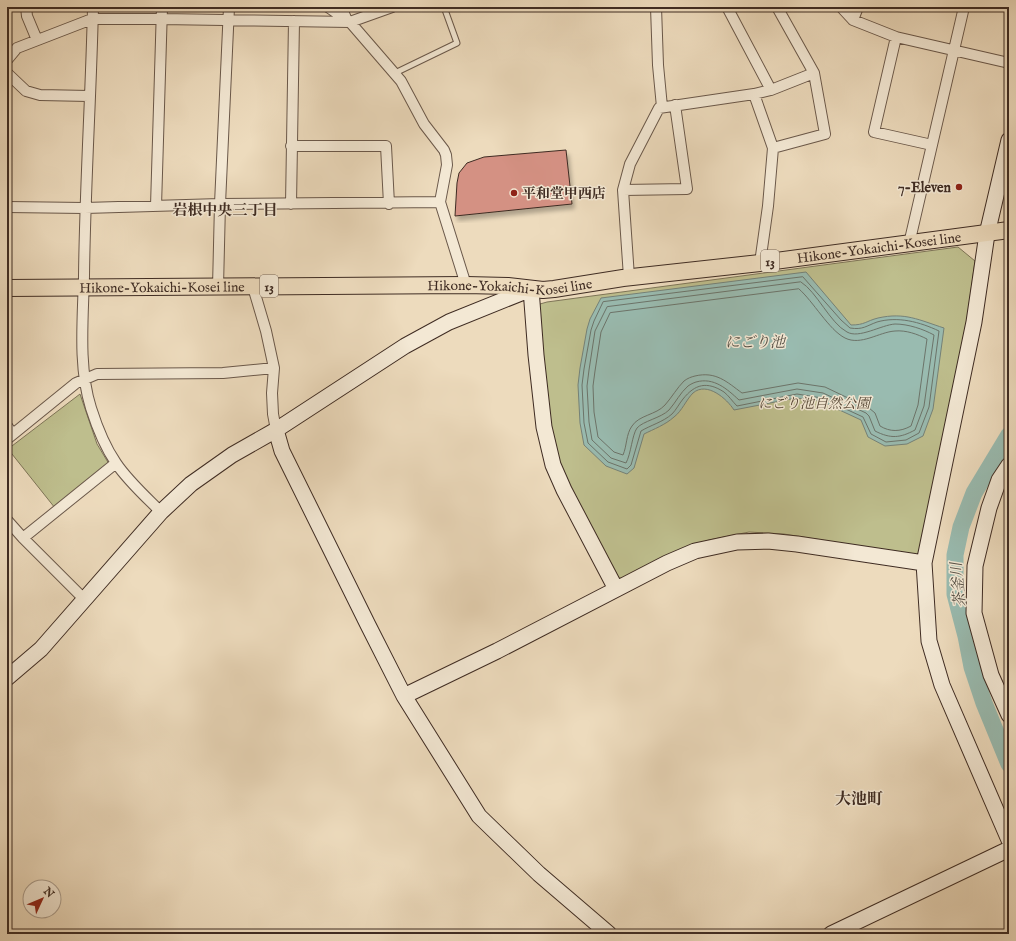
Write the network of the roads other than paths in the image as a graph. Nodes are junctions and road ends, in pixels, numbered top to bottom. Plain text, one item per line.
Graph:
1 (26, 7) edge
2 (93, 7) edge
3 (162, 7) edge
4 (229, 7) edge
5 (328, 7) edge
6 (344, 7) edge
7 (392, 7) edge
8 (444, 7) edge
9 (656, 7) edge
10 (727, 7) edge
11 (777, 7) edge
12 (841, 7) edge
13 (858, 7) edge
14 (964, 7) edge
15 (92, 19) junction
16 (161, 19) junction
17 (228, 20) junction
18 (853, 20) junction
19 (294, 21) junction
20 (350, 22) junction
21 (896, 37) junction
22 (37, 40) junction
23 (955, 50) junction
24 (7, 60) edge
25 (1009, 63) edge
26 (7, 73) edge
27 (395, 73) junction
28 (814, 73) junction
29 (771, 90) junction
30 (754, 94) junction
31 (89, 96) junction
32 (675, 105) junction
33 (662, 107) junction
34 (1009, 140) edge
35 (932, 145) junction
36 (291, 146) junction
37 (773, 148) junction
38 (623, 190) junction
39 (440, 202) junction
40 (220, 204) junction
41 (291, 204) junction
42 (388, 204) junction
43 (156, 206) junction
44 (7, 207) edge
45 (85, 208) junction
46 (1009, 230) edge
47 (986, 234) junction
48 (909, 244) junction
49 (760, 262) junction
50 (629, 277) junction
51 (466, 285) junction
52 (218, 287) junction
53 (253, 287) junction
54 (7, 288) edge
55 (84, 288) junction
56 (530, 289) junction
57 (274, 368) junction
58 (86, 379) junction
59 (276, 430) junction
60 (9, 433) edge
61 (116, 464) junction
62 (1009, 465) edge
63 (161, 512) junction
64 (7, 520) edge
65 (23, 538) junction
66 (924, 563) junction
67 (616, 588) junction
68 (85, 600) junction
69 (7, 678) edge
70 (404, 696) junction
71 (1009, 715) edge
72 (1009, 840) edge
73 (1009, 849) edge
74 (608, 934) edge
75 (831, 934) edge

1 - 22 street
2 - 15 street
3 - 16 street
4 - 17 street
5 - 20 street
6 - 20 lane
7 - 20 street
8 - 27 lane
9 - 33 street
10 - 29 street
11 - 28 street
12 - 18 street
13 - 18 street
14 - 23 street
15 - 16 street
15 - 22 street
15 - 31 street
16 - 17 street
16 - 43 street
17 - 19 street
17 - 40 street
18 - 21 street
19 - 20 street
19 - 36 street
20 - 27 street
21 - 23 street
21 - 35 street
22 - 24 street
23 - 25 street
23 - 35 street
26 - 31 street
27 - 39 street
28 - 29 street
28 - 37 street
29 - 30 street
30 - 32 street
30 - 37 street
31 - 45 street
32 - 33 street
32 - 38 street
33 - 38 street
34 - 47 street
35 - 48 street
36 - 41 street
36 - 42 street
37 - 49 street
38 - 50 street
39 - 42 street
39 - 51 street
40 - 41 street
40 - 43 street
40 - 52 street
41 - 42 street
43 - 45 street
44 - 45 street
45 - 55 street
46 - 47 main road, Hikone-Yokaichi-Kosei line / 13
47 - 48 main road, Hikone-Yokaichi-Kosei line / 13
47 - 66 street
48 - 49 main road, Hikone-Yokaichi-Kosei line / 13
49 - 50 main road, Hikone-Yokaichi-Kosei line / 13
50 - 56 main road, Hikone-Yokaichi-Kosei line / 13
51 - 53 main road, Hikone-Yokaichi-Kosei line / 13
51 - 56 main road, Hikone-Yokaichi-Kosei line / 13
52 - 53 main road, Hikone-Yokaichi-Kosei line / 13
52 - 55 main road, Hikone-Yokaichi-Kosei line / 13
53 - 57 street
54 - 55 main road, Hikone-Yokaichi-Kosei line / 13
55 - 58 street
56 - 59 street
56 - 67 street
57 - 58 street
57 - 59 street
58 - 60 street
58 - 61 street
59 - 63 street
59 - 70 street
61 - 63 street
61 - 65 street
62 - 71 street
63 - 68 street
64 - 65 street
65 - 68 street
66 - 67 street
66 - 72 street
67 - 70 street
68 - 69 street
70 - 74 street
73 - 75 street

